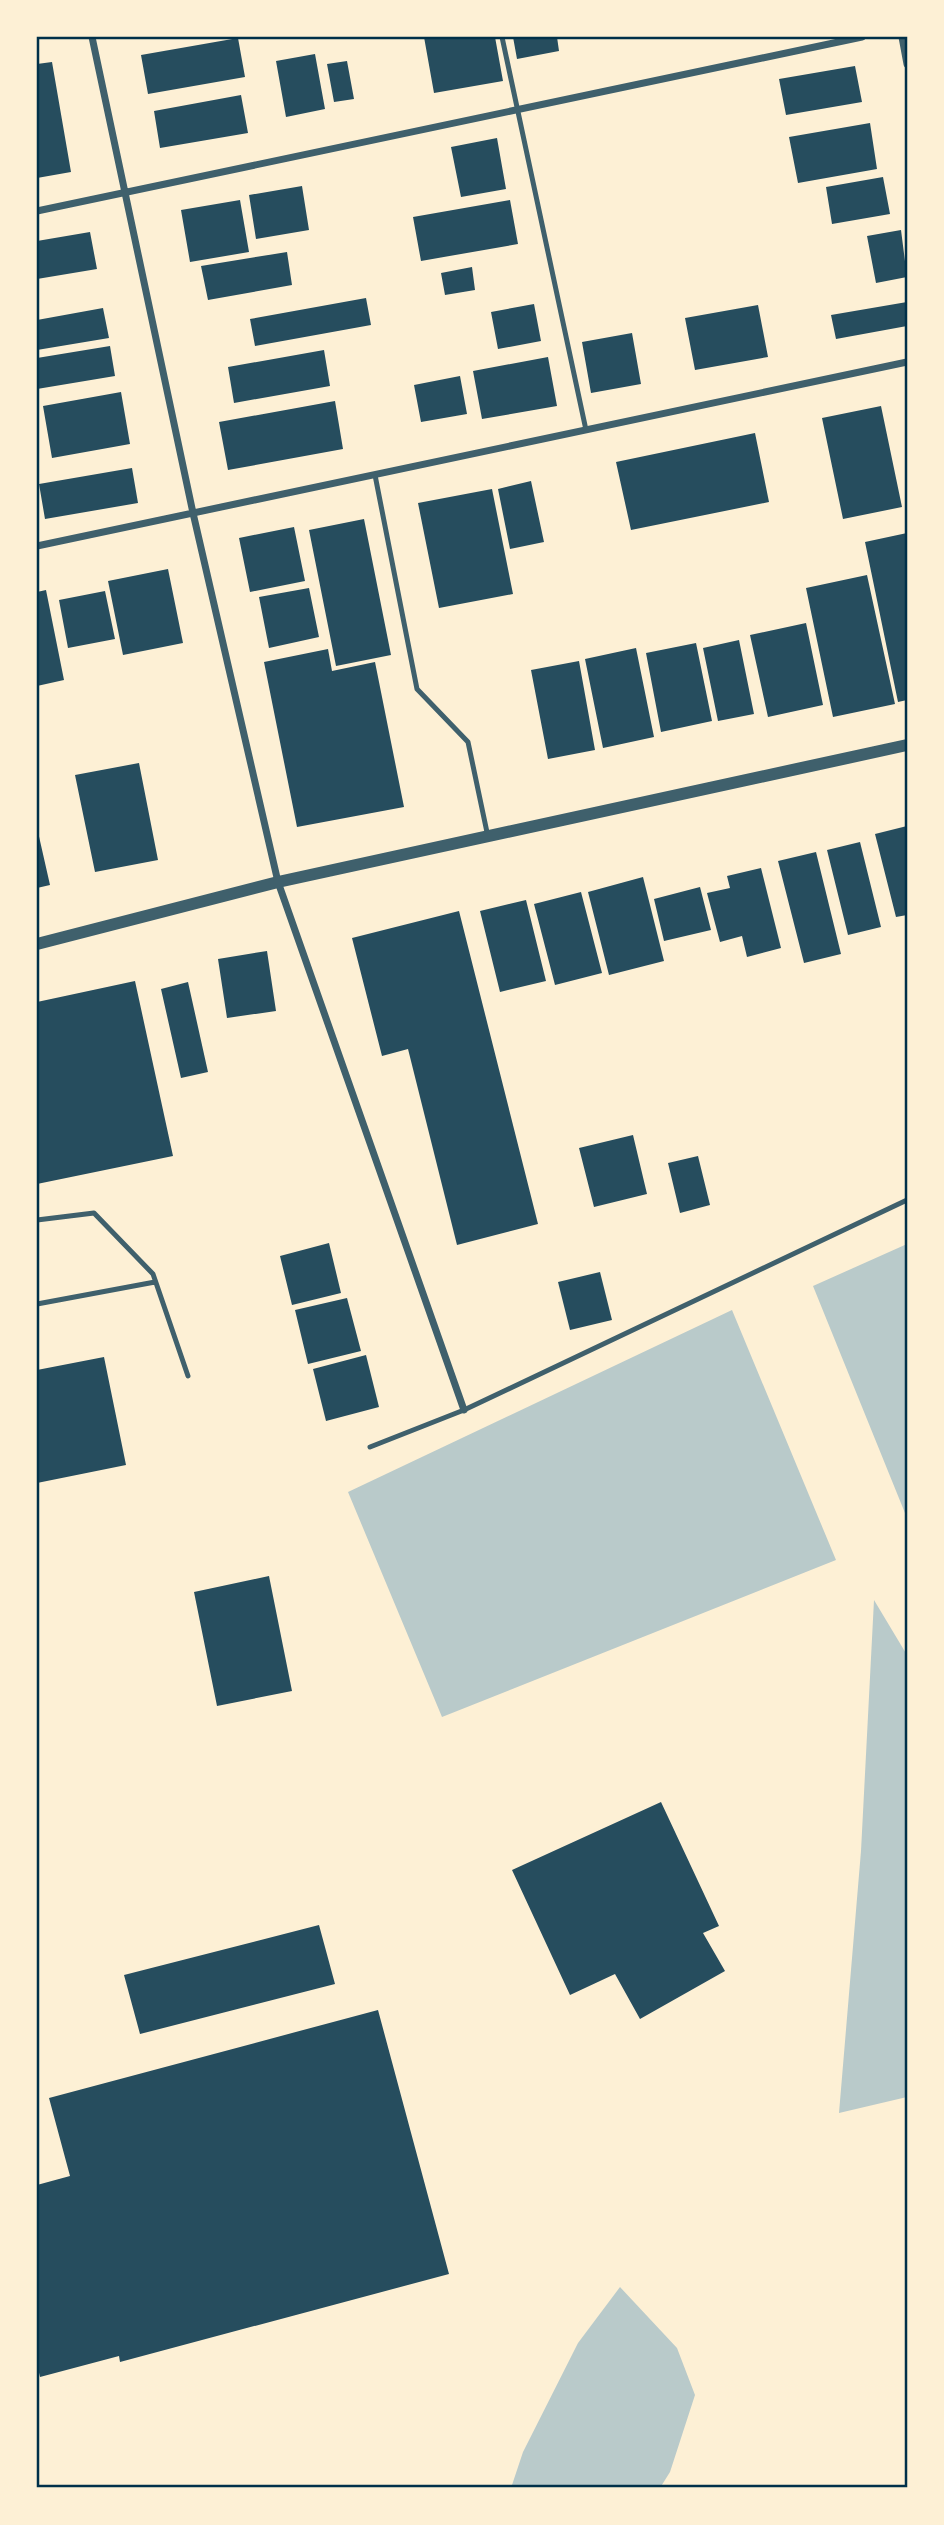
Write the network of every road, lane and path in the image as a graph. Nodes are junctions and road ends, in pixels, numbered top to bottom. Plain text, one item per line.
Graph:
1 (92, 37) edge
2 (502, 37) edge
3 (862, 37) edge
4 (902, 37) edge
5 (907, 64) edge
6 (518, 110) junction
7 (125, 192) junction
8 (37, 211) edge
9 (907, 362) edge
10 (586, 430) junction
11 (375, 475) junction
12 (193, 513) junction
13 (37, 546) edge
14 (907, 745) edge
15 (488, 837) junction
16 (278, 882) junction
17 (37, 944) edge
18 (907, 1200) edge
19 (37, 1220) edge
20 (155, 1282) junction
21 (37, 1304) edge
22 (188, 1376) dead end
23 (464, 1410) junction
24 (370, 1447) dead end

1 - 7 street
2 - 6 lane
3 - 6 street
4 - 5 street
6 - 7 street
6 - 10 lane
7 - 8 street
7 - 12 street
9 - 10 street
10 - 11 street
11 - 12 street
11 - 15 lane
12 - 13 street
12 - 16 street
14 - 15 street
15 - 16 street
16 - 17 street
16 - 23 street
18 - 23 lane
19 - 20 lane
20 - 21 lane
20 - 22 lane
23 - 24 lane

